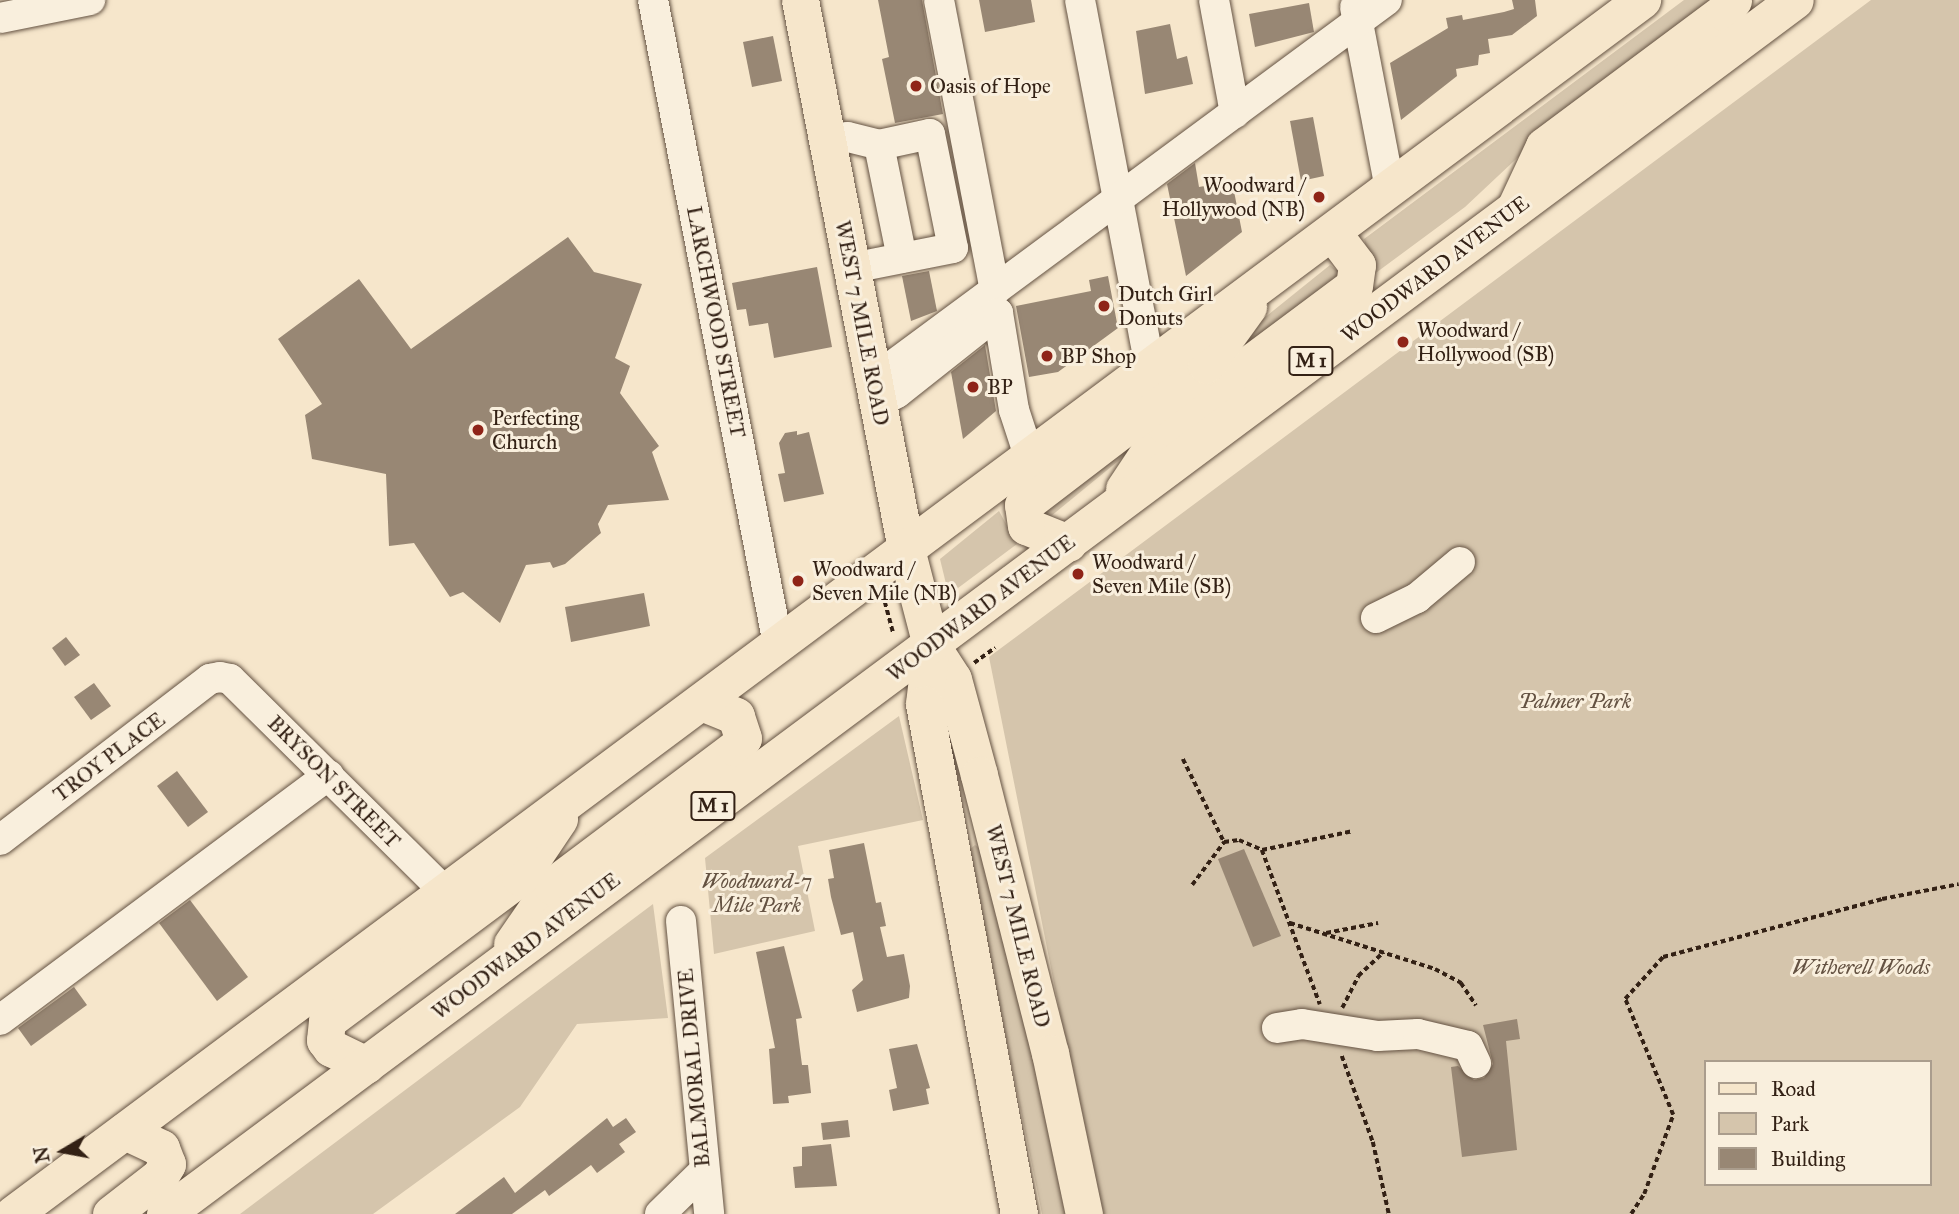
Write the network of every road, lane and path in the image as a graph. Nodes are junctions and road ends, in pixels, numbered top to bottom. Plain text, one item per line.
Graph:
1 (90, 0) edge
2 (653, 0) edge
3 (800, 0) edge
4 (939, 0) edge
5 (1080, 0) edge
6 (1214, 0) edge
7 (1387, 0) edge
8 (1733, 0) edge
9 (1795, 0) edge
10 (1635, 2) edge
11 (1356, 11) edge
12 (0, 18) edge
13 (1235, 113) junction
14 (827, 141) junction
15 (879, 145) junction
16 (1390, 189) junction
17 (1118, 195) junction
18 (1513, 212) junction
19 (1332, 232) junction
20 (902, 258) junction
21 (852, 268) junction
22 (1270, 278) junction
23 (995, 291) junction
24 (1150, 366) junction
25 (876, 392) junction
26 (1038, 470) junction
27 (1109, 511) junction
28 (1068, 543) junction
29 (906, 549) junction
30 (1460, 562) dead end
31 (885, 602) dead end
32 (1376, 618) dead end
33 (893, 632) dead end
34 (778, 644) junction
35 (931, 645) junction
36 (995, 648) dead end
37 (965, 669) dead end
38 (220, 677) joint
39 (702, 702) junction
40 (1183, 759) dead end
41 (329, 775) junction
42 (576, 795) junction
43 (989, 815) junction
44 (1353, 831) dead end
45 (948, 833) junction
46 (0, 840) edge
47 (1224, 842) junction
48 (1262, 850) junction
49 (1959, 884) edge
50 (1192, 885) dead end
51 (445, 892) junction
52 (681, 921) dead end
53 (1290, 923) junction
54 (1378, 923) dead end
55 (1324, 934) junction
56 (1384, 952) junction
57 (496, 968) junction
58 (1476, 1005) dead end
59 (0, 1020) edge
60 (1277, 1028) dead end
61 (1332, 1028) junction
62 (1476, 1063) dead end
63 (366, 1065) junction
64 (125, 1131) junction
65 (704, 1171) junction
66 (670, 1212) edge
67 (13, 1214) edge
68 (111, 1214) edge
69 (165, 1214) edge
70 (709, 1214) edge
71 (1019, 1214) edge
72 (1084, 1214) edge
73 (1389, 1214) edge
74 (1631, 1214) edge

1 - 12 street
2 - 34 street, LARCHWOOD STREET
3 - 14 main road, WEST 7 MILE ROAD
4 - 23 street
5 - 17 street
6 - 13 street
7 - 11 street
8 - 18 main road
9 - 18 main road, WOODWARD AVENUE / M 1
10 - 16 main road
11 - 13 street
11 - 16 street
13 - 17 street
14 - 15 street
14 - 21 main road, WEST 7 MILE ROAD
15 - 20 street
15 - 20 street
16 - 19 main road
17 - 23 street
17 - 24 street
18 - 27 main road, WOODWARD AVENUE / M 1
19 - 22 main road
19 - 27 main road
20 - 21 street
21 - 25 main road, WEST 7 MILE ROAD
22 - 24 main road
22 - 26 main road
23 - 25 street
24 - 26 main road
25 - 26 street
25 - 29 main road, WEST 7 MILE ROAD
26 - 28 main road
26 - 29 main road
27 - 28 main road, WOODWARD AVENUE / M 1
28 - 35 main road, WOODWARD AVENUE / M 1
29 - 34 main road
29 - 35 main road, WEST 7 MILE ROAD
30 - 32 street
31 - 33 path
34 - 39 main road
35 - 43 main road, WEST 7 MILE ROAD
35 - 45 main road, WEST 7 MILE ROAD
35 - 57 main road, WOODWARD AVENUE / M 1
36 - 37 path
38 - 41 street, BRYSON STREET
38 - 46 street, TROY PLACE
39 - 42 main road
39 - 57 main road
40 - 47 path
41 - 51 street, BRYSON STREET
41 - 59 street
42 - 51 main road
42 - 63 main road
43 - 45 main road
43 - 72 main road, WEST 7 MILE ROAD
44 - 48 path
45 - 71 main road, WEST 7 MILE ROAD
47 - 48 path
47 - 50 path
48 - 53 path
49 - 74 path
51 - 64 main road
52 - 65 street, BALMORAL DRIVE
53 - 55 path
53 - 61 path
54 - 55 path
55 - 56 path
56 - 58 path
56 - 61 path
57 - 63 main road, WOODWARD AVENUE / M 1
60 - 61 street
61 - 62 street
61 - 73 path
63 - 69 main road, WOODWARD AVENUE / M 1
64 - 67 main road
64 - 68 main road
65 - 66 street
65 - 70 street, BALMORAL DRIVE

